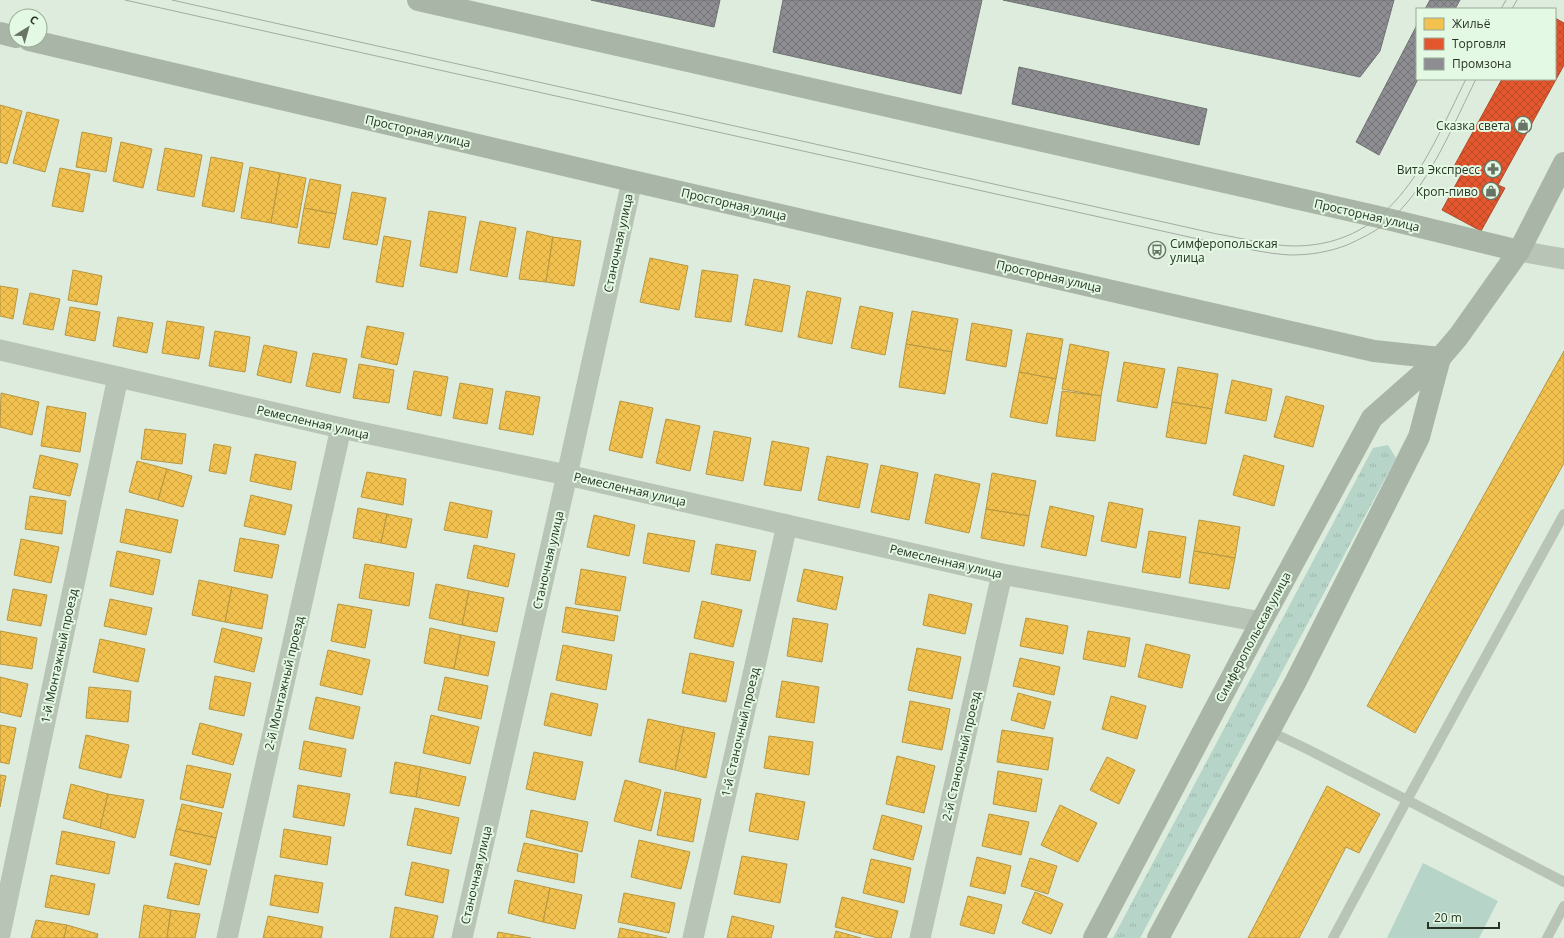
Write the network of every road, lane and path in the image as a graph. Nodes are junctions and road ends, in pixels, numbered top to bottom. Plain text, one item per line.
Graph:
1 (418, 0) edge
2 (48, 45) edge
3 (1564, 163) edge
4 (632, 181) junction
5 (1519, 251) junction
6 (1564, 259) edge
7 (0, 350) edge
8 (1440, 358) junction
9 (118, 377) junction
10 (341, 428) junction
11 (568, 474) junction
12 (1564, 514) edge
13 (787, 525) junction
14 (1002, 574) junction
15 (1261, 622) junction
16 (1269, 731) junction
17 (1407, 800) junction
18 (1564, 882) edge
19 (1564, 906) edge
20 (0, 934) edge
21 (227, 938) edge
22 (462, 938) edge
23 (693, 938) edge
24 (920, 938) edge
25 (1094, 938) edge
26 (1158, 938) edge
27 (1333, 938) edge
28 (1547, 938) edge

1 - 5 street, Просторная улица
2 - 4 street, Просторная улица
3 - 5 street, Симферопольская улица
4 - 8 street, Просторная улица
4 - 11 street, Станочная улица
5 - 6 street
5 - 8 street, Симферопольская улица
7 - 9 street, Ремесленная улица
8 - 15 street, Симферопольская улица
8 - 16 street, Симферопольская улица
9 - 10 street, Ремесленная улица
9 - 20 street, 1-й Монтажный проезд
10 - 11 street, Ремесленная улица
10 - 21 street, 2-й Монтажный проезд
11 - 13 street, Ремесленная улица
11 - 22 street, Станочная улица
12 - 17 lane
13 - 14 street, Ремесленная улица
13 - 23 street, 1-й Станочный проезд
14 - 15 street, Ремесленная улица
14 - 24 street, 2-й Станочный проезд
15 - 25 street, Симферопольская улица
16 - 17 lane
16 - 26 street, Симферопольская улица
17 - 18 lane
17 - 27 lane
19 - 28 lane

